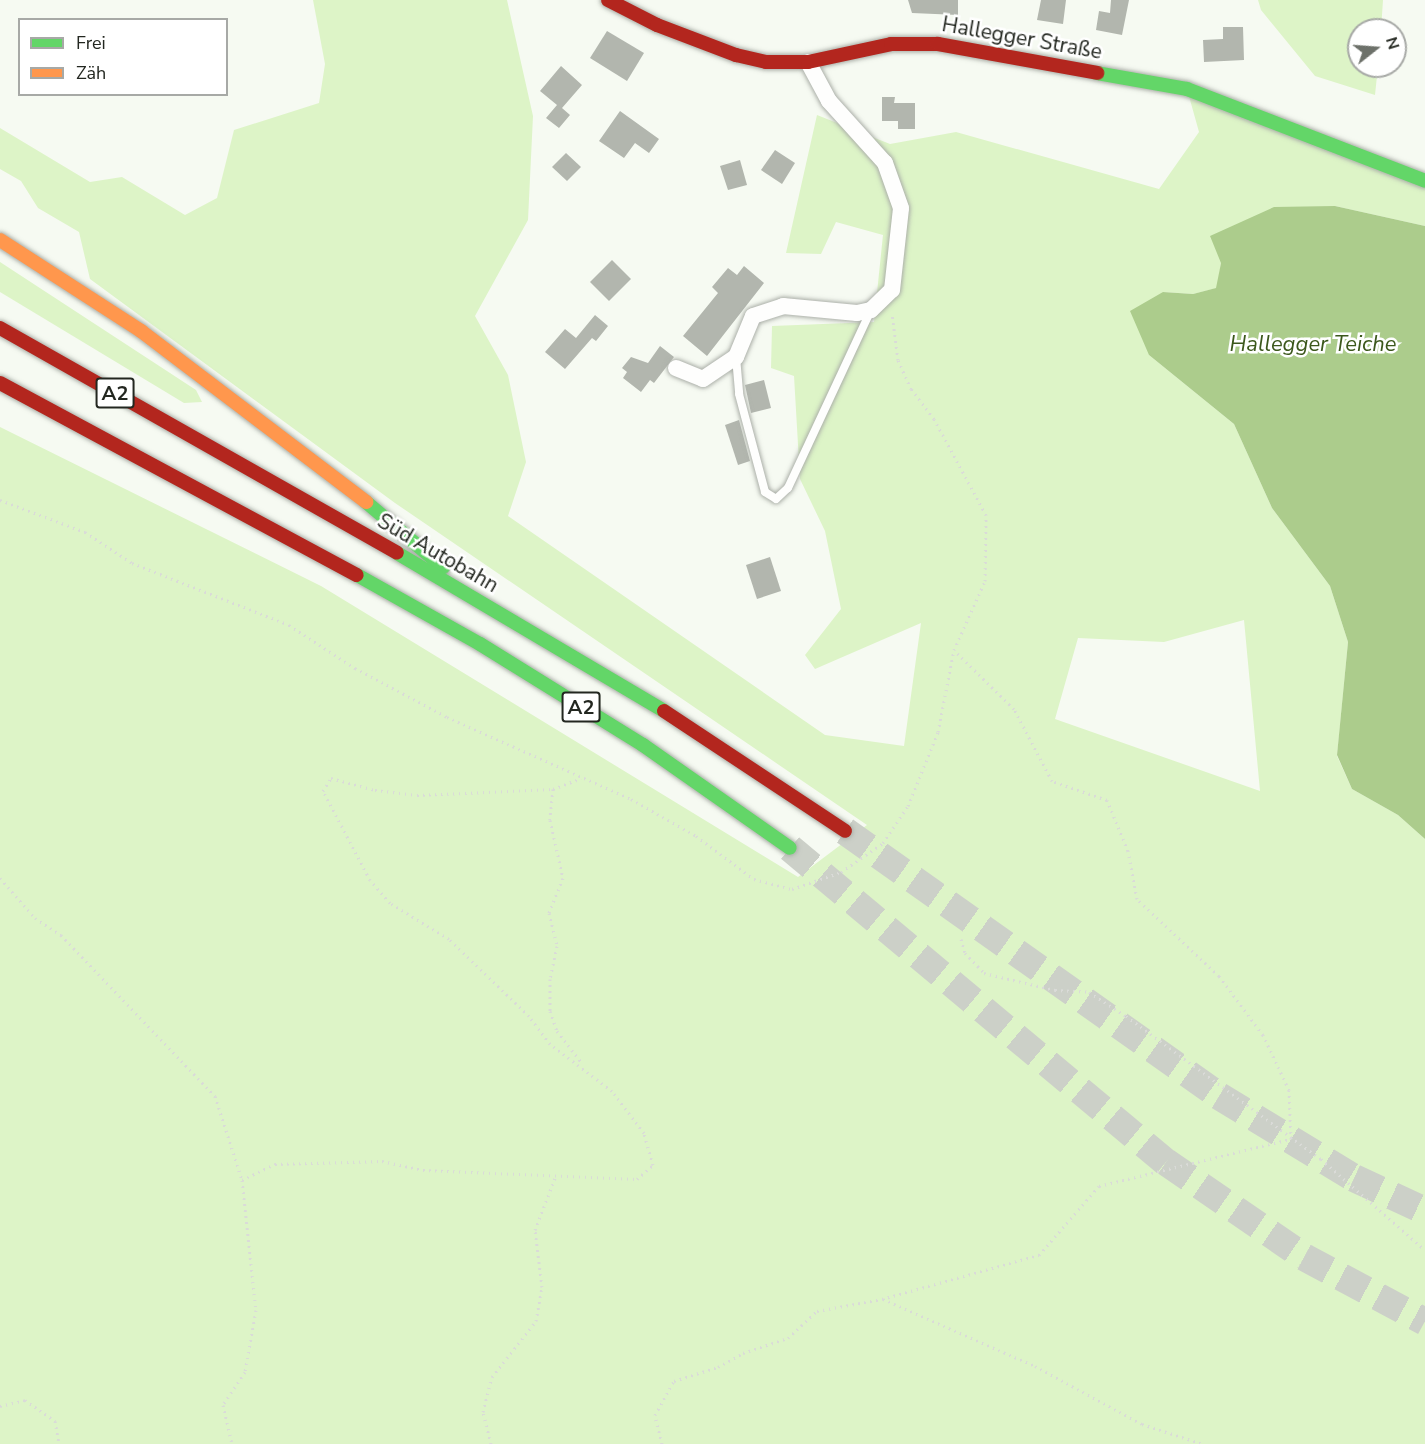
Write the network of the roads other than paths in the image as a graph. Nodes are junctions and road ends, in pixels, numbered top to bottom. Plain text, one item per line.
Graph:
1 (608, 0) edge
2 (808, 62) junction
3 (1425, 181) edge
4 (0, 240) edge
5 (871, 310) junction
6 (0, 328) edge
7 (736, 357) junction
8 (676, 368) dead end
9 (0, 383) edge
10 (475, 597) junction
11 (845, 831) tunnel mouth
12 (790, 848) tunnel mouth

1 - 2 main road, Hallegger Straße
2 - 3 main road, Hallegger Straße
2 - 5 street
4 - 10 main road
5 - 7 street
5 - 7 lane
6 - 10 main road, Süd Autobahn / A2
7 - 8 street
9 - 12 main road, A2
10 - 11 main road, Süd Autobahn / A2

